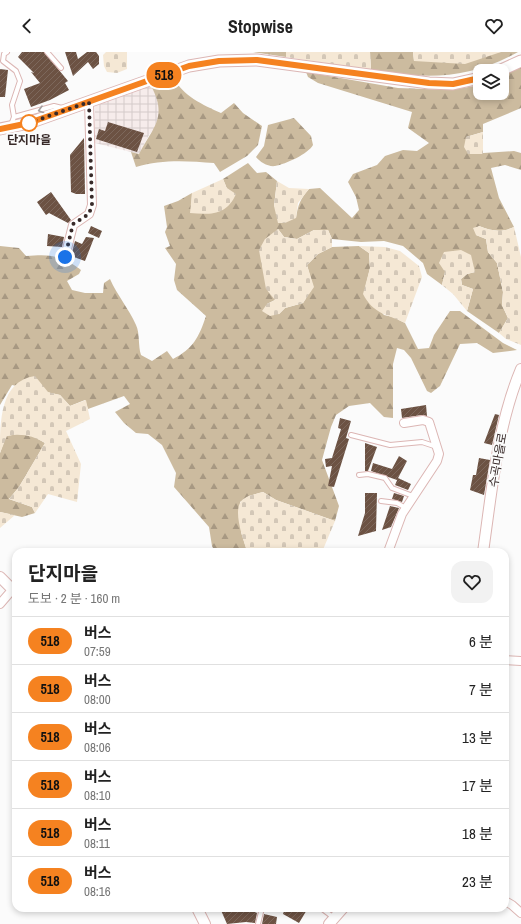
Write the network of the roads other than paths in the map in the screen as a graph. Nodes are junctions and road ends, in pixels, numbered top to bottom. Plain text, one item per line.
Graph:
1 (7, 52) edge
2 (47, 52) edge
3 (2, 60) edge
4 (521, 61) edge
5 (509, 66) edge
6 (61, 68) dead end
7 (473, 80) edge
8 (89, 102) junction
9 (8, 124) edge
10 (65, 257) dead end
11 (521, 369) edge
12 (404, 423) dead end
13 (351, 435) dead end
14 (437, 447) junction
15 (359, 475) dead end
16 (414, 496) junction
17 (381, 501) dead end
18 (406, 508) junction
19 (390, 548) edge
20 (484, 548) edge
21 (0, 577) edge
22 (12, 589) edge
23 (12, 593) edge
24 (0, 604) edge
25 (509, 660) edge
26 (521, 661) edge
27 (509, 904) edge
28 (198, 912) edge
29 (261, 912) edge
30 (324, 912) edge
31 (340, 912) edge
32 (521, 913) edge
33 (332, 921) edge
34 (205, 924) edge
35 (258, 924) edge

1 - 3 lane
2 - 6 lane
3 - 9 lane
4 - 5 main road
7 - 8 main road
8 - 9 main road
8 - 10 street
11 - 20 street, 수곡마을로
12 - 14 street
13 - 14 lane
14 - 16 street
15 - 16 lane
16 - 18 street
17 - 18 lane
18 - 19 street
21 - 22 street
23 - 24 street
25 - 26 street
27 - 32 street
28 - 34 street
29 - 35 lane
30 - 33 lane
31 - 33 street

